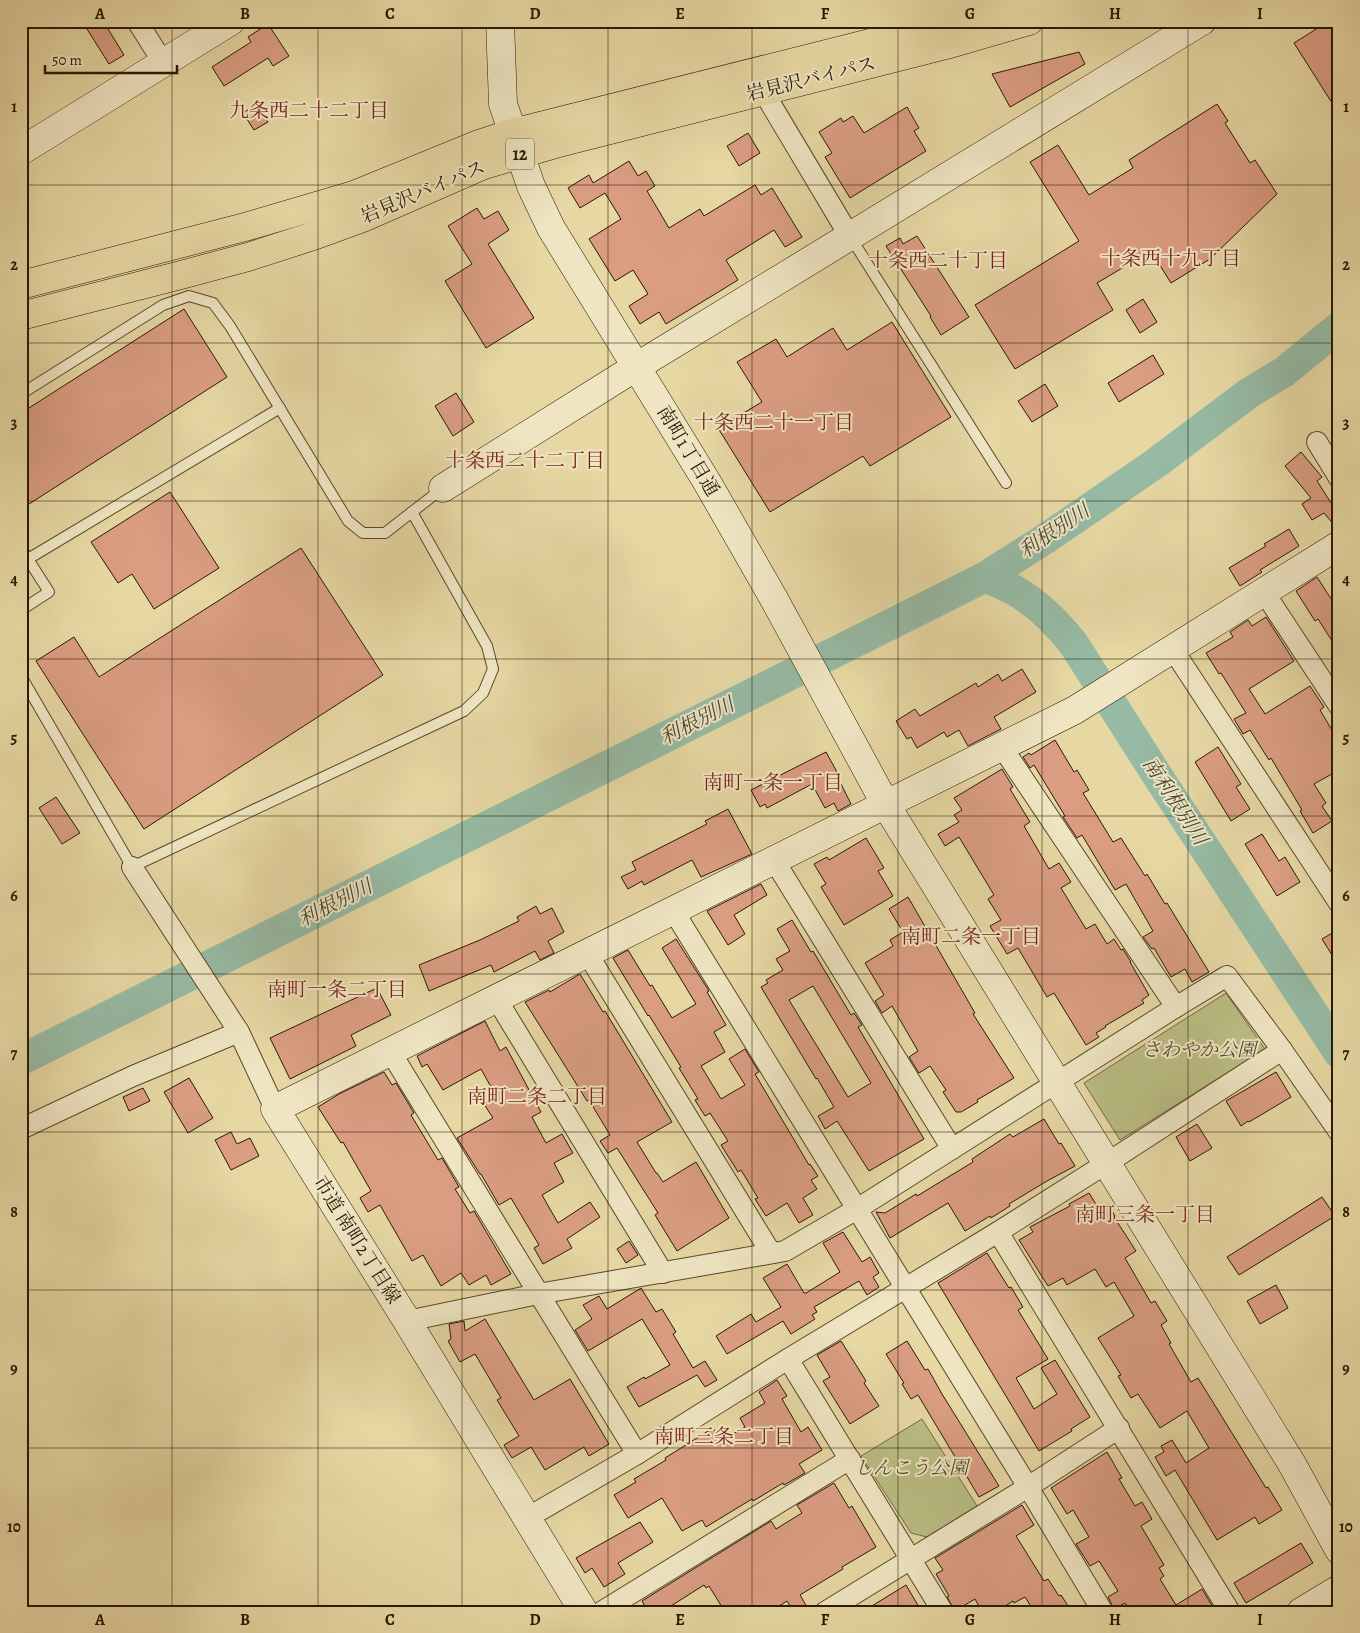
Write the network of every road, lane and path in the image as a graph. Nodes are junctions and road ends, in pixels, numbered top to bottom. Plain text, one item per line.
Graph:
1 (138, 21) edge
2 (231, 21) edge
3 (500, 21) edge
4 (957, 21) edge
5 (1029, 21) edge
6 (1202, 21) edge
7 (164, 64) junction
8 (758, 82) junction
9 (516, 144) junction
10 (21, 152) edge
11 (850, 237) junction
12 (21, 284) edge
13 (21, 316) edge
14 (636, 367) junction
15 (21, 394) edge
16 (280, 408) junction
17 (1317, 442) dead end
18 (1339, 478) edge
19 (1006, 483) dead end
20 (443, 488) joint
21 (412, 512) junction
22 (1339, 545) edge
23 (21, 548) edge
24 (28, 560) junction
25 (1264, 592) junction
26 (21, 610) edge
27 (1172, 648) junction
28 (21, 676) edge
29 (1339, 706) edge
30 (1002, 747) junction
31 (886, 804) junction
32 (774, 860) junction
33 (132, 867) junction
34 (1339, 903) edge
35 (673, 910) junction
36 (587, 953) junction
37 (496, 998) junction
38 (1176, 1007) junction
39 (236, 1027) junction
40 (1282, 1050) junction
41 (390, 1051) junction
42 (1057, 1083) junction
43 (275, 1109) junction
44 (21, 1129) edge
45 (1339, 1132) edge
46 (952, 1149) junction
47 (1107, 1163) junction
48 (857, 1209) junction
49 (998, 1232) junction
50 (771, 1253) junction
51 (663, 1273) junction
52 (906, 1288) junction
53 (538, 1294) junction
54 (407, 1321) junction
55 (788, 1359) junction
56 (1119, 1428) junction
57 (637, 1454) junction
58 (850, 1460) junction
59 (1028, 1487) junction
60 (527, 1518) junction
61 (1339, 1550) edge
62 (911, 1559) junction
63 (1339, 1589) edge
64 (584, 1612) edge
65 (601, 1612) edge
66 (825, 1612) edge
67 (943, 1612) edge
68 (1103, 1612) edge
69 (1230, 1612) edge
70 (1301, 1612) edge

1 - 7 street
2 - 7 street
3 - 9 street, 南町1丁目通
4 - 8 highway, 岩見沢バイパス / 12
5 - 8 highway, 岩見沢バイパス / 12
6 - 11 street
7 - 10 street
8 - 9 highway, 岩見沢バイパス / 12
8 - 11 street
9 - 12 highway, 岩見沢バイパス / 12
9 - 13 highway, 岩見沢バイパス / 12
9 - 14 street, 南町1丁目通
11 - 14 street
11 - 19 lane
14 - 20 street
14 - 31 street, 南町1丁目通
15 - 16 lane
16 - 21 lane
16 - 24 lane
17 - 18 street
20 - 21 lane
21 - 33 lane
22 - 25 street
23 - 24 lane
24 - 26 lane
25 - 27 street
25 - 29 street
27 - 30 street
27 - 34 street
28 - 33 lane
30 - 31 street
30 - 38 street
31 - 32 street
31 - 42 street, 南町1丁目通
32 - 35 street
32 - 46 street
33 - 39 street, 市道 南町2丁目線
35 - 36 street
35 - 48 street
36 - 37 street
36 - 50 street
37 - 41 street
37 - 51 street
38 - 40 street
38 - 42 street
39 - 43 street, 市道 南町2丁目線
39 - 44 street
40 - 45 street
40 - 47 street
41 - 43 street
41 - 53 street
42 - 46 street
42 - 47 street, 南町1丁目通
43 - 54 street, 市道 南町2丁目線
46 - 48 street
47 - 49 street
47 - 61 street, 南町1丁目通
48 - 50 street
48 - 52 street
49 - 52 street
49 - 56 street
50 - 51 street
51 - 53 street
52 - 55 street
52 - 59 street
53 - 54 street
53 - 57 street
54 - 60 street, 市道 南町2丁目線
55 - 57 street
55 - 58 street
56 - 59 street
56 - 69 street
57 - 60 street
58 - 62 street
58 - 65 street
59 - 62 street
59 - 68 street
60 - 64 street, 市道 南町2丁目線
62 - 66 street
62 - 67 street
63 - 70 street

